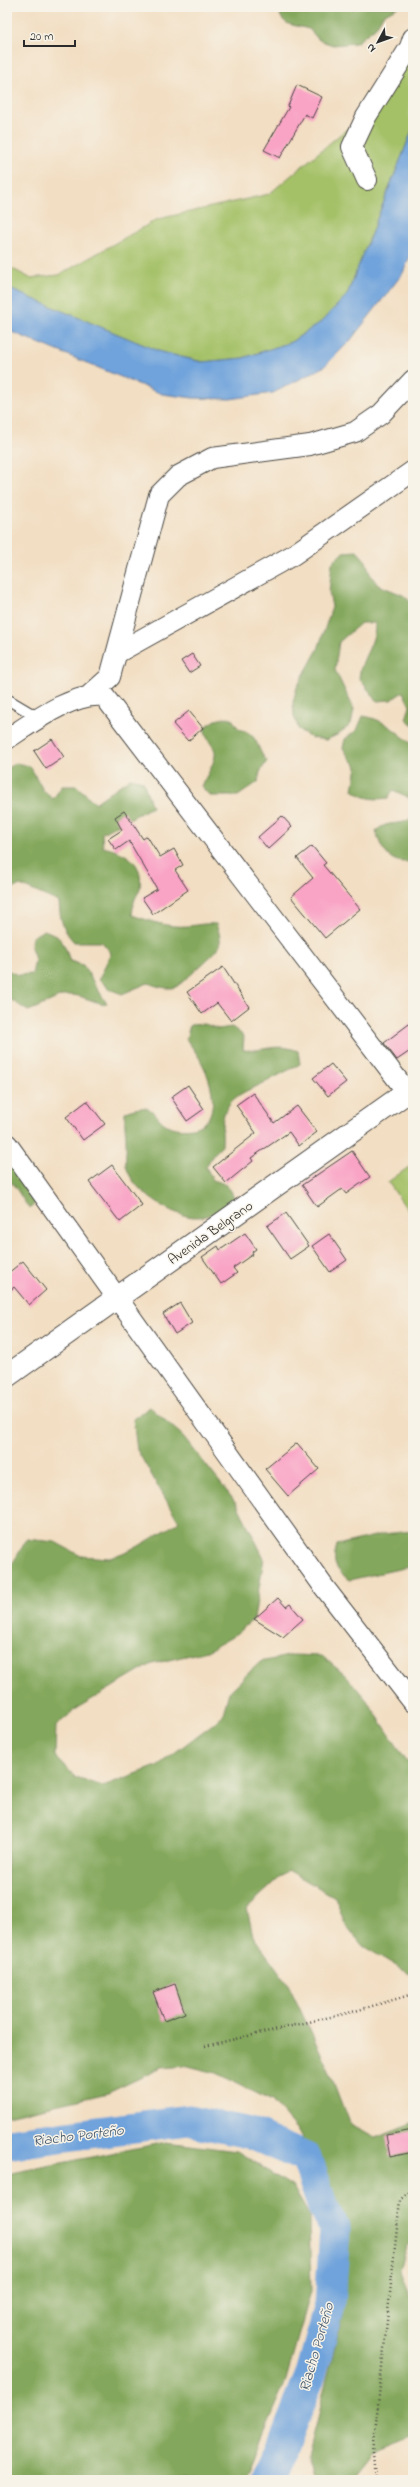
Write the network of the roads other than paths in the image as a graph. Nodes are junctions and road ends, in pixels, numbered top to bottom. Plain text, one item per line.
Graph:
1 (413, 38) edge
2 (367, 180) dead end
3 (413, 380) edge
4 (413, 471) edge
5 (117, 653) junction
6 (91, 694) junction
7 (7, 698) edge
8 (39, 718) junction
9 (7, 739) edge
10 (410, 1090) edge
11 (7, 1144) edge
12 (118, 1297) junction
13 (7, 1376) edge
14 (413, 1702) edge

1 - 2 street
3 - 5 street
4 - 5 street
5 - 6 street
6 - 8 street
6 - 10 street
7 - 8 lane
8 - 9 street
10 - 12 street, Avenida Belgrano
11 - 12 street
12 - 13 street, Avenida Belgrano
12 - 14 street

